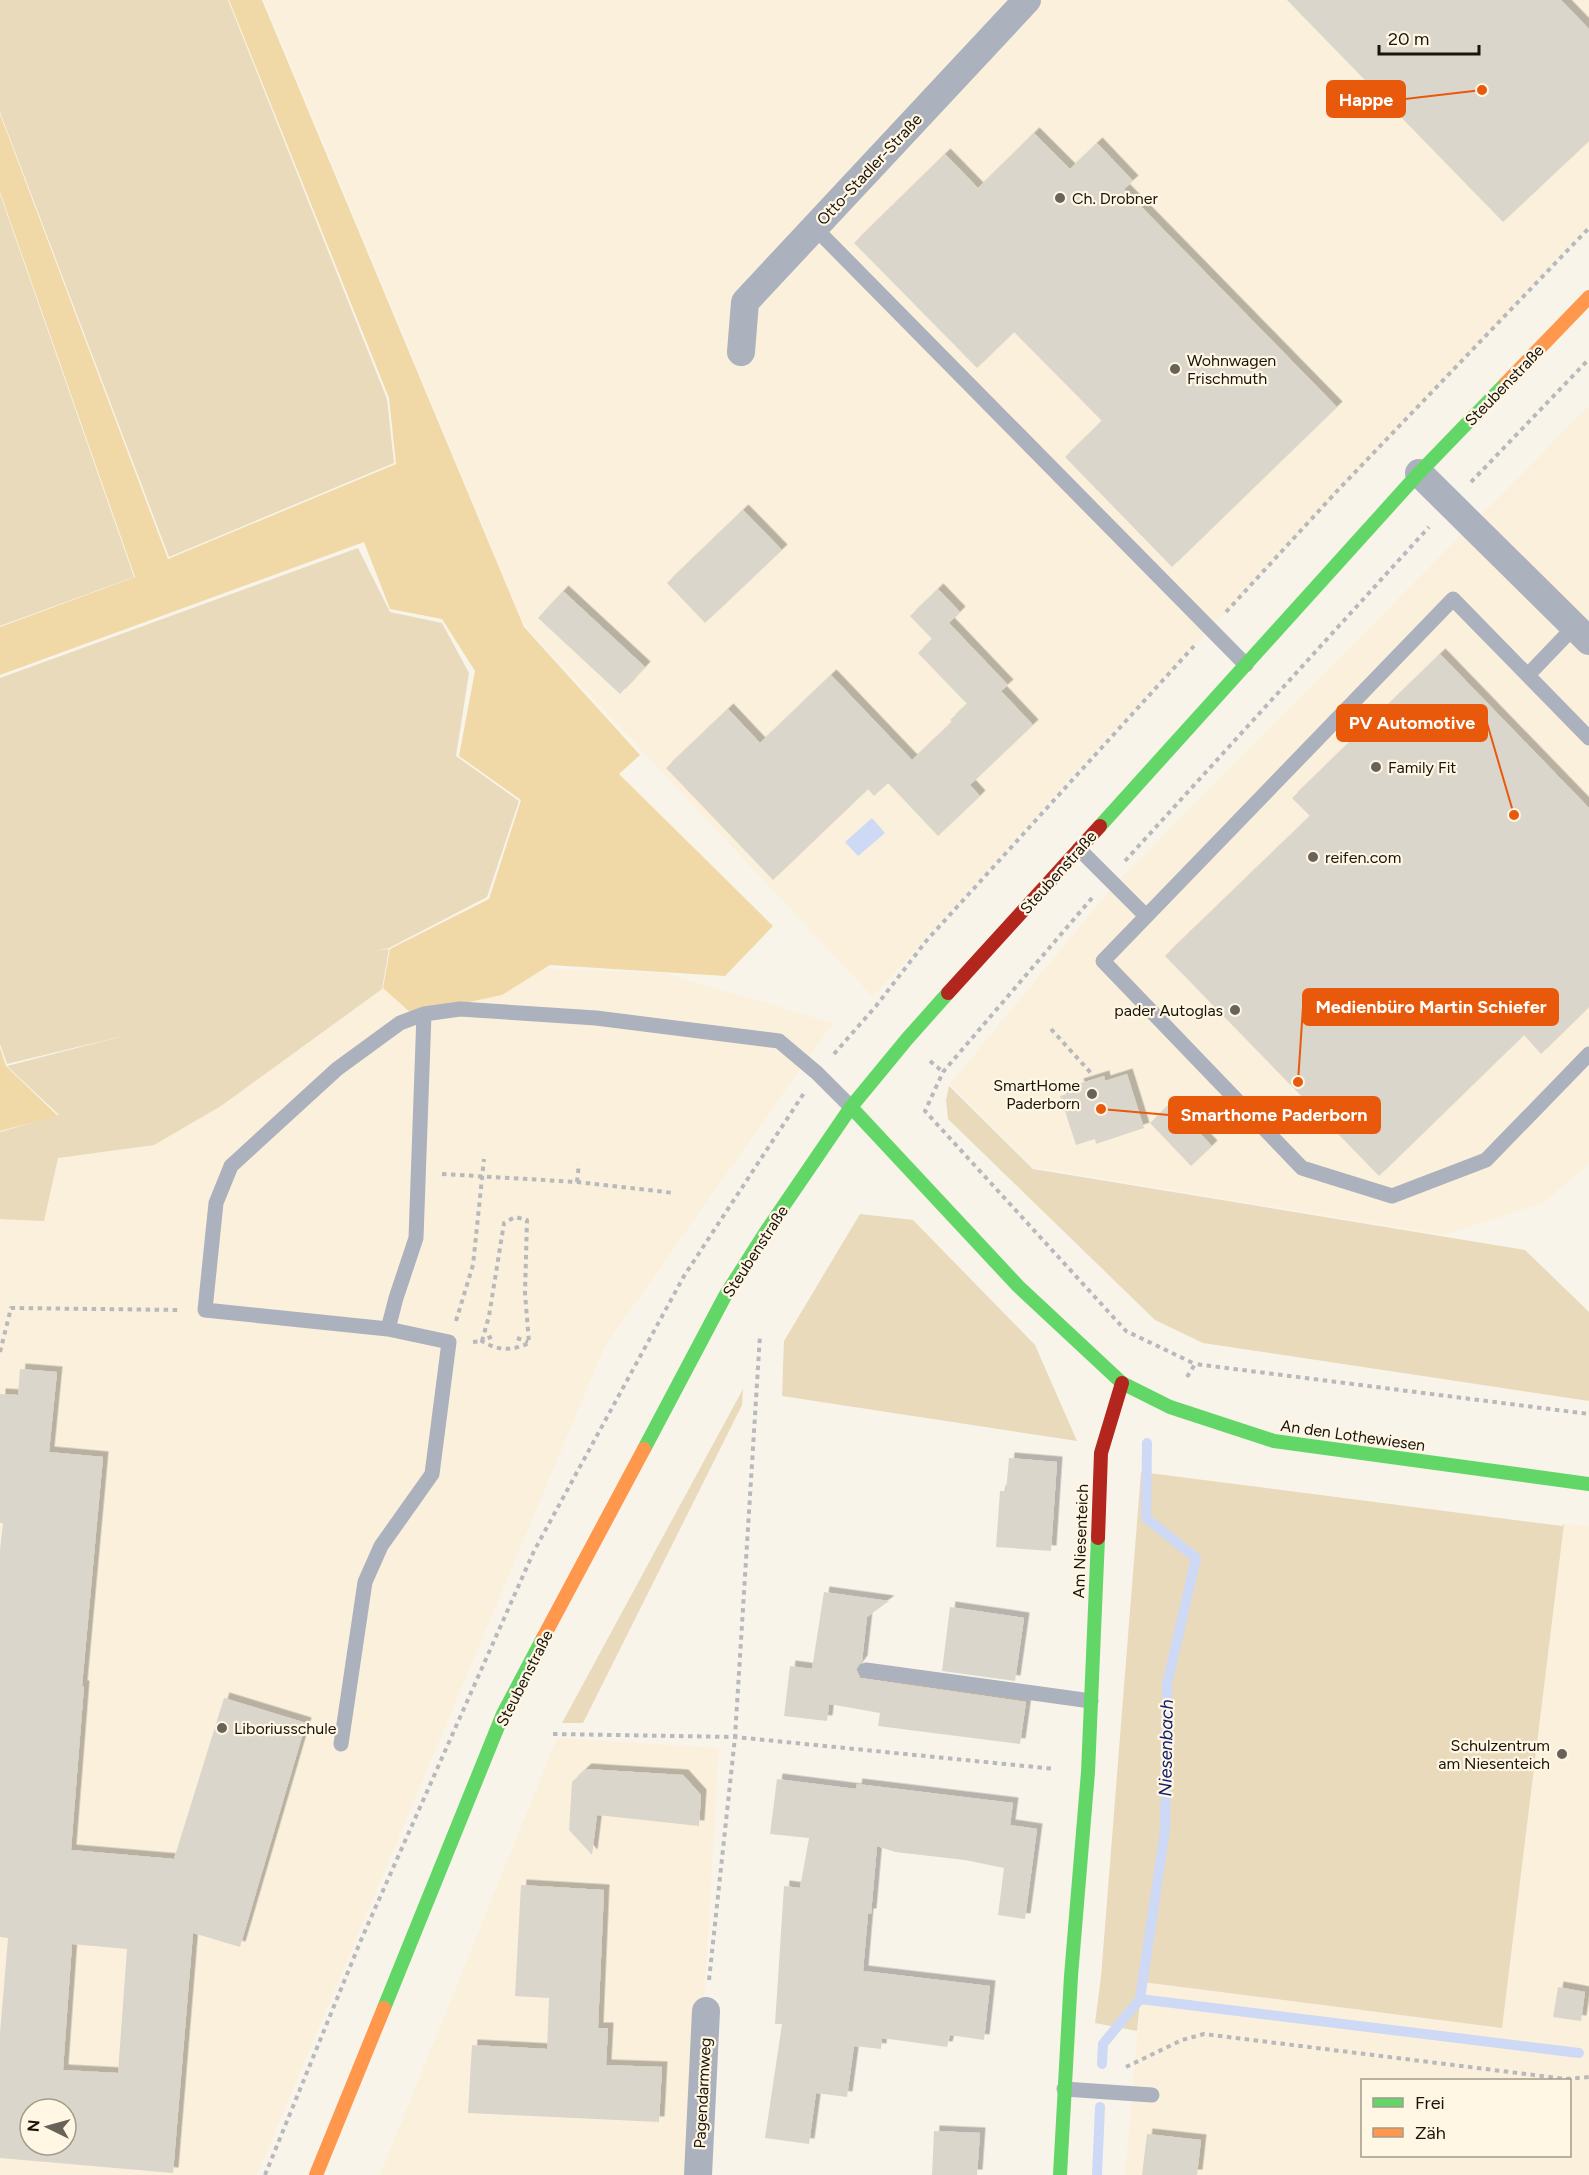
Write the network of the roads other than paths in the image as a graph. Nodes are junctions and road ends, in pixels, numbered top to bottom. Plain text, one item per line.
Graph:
1 (1027, 0) edge
2 (815, 228) junction
3 (1589, 297) edge
4 (741, 352) dead end
5 (1419, 473) junction
6 (1582, 634) edge
7 (1246, 665) junction
8 (1528, 675) junction
9 (1589, 738) edge
10 (1079, 849) junction
11 (1146, 916) junction
12 (424, 1014) junction
13 (1589, 1053) edge
14 (851, 1107) junction
15 (388, 1329) junction
16 (1122, 1383) junction
17 (1589, 1484) edge
18 (866, 1670) dead end
19 (1091, 1701) junction
20 (341, 1744) dead end
21 (706, 2011) road end
22 (1064, 2089) junction
23 (1152, 2095) dead end
24 (316, 2175) edge
25 (698, 2175) edge
26 (1060, 2175) edge

1 - 2 street, Otto-Stadler-Straße
2 - 4 street, Otto-Stadler-Straße
2 - 7 lane
3 - 5 street, Steubenstraße
5 - 6 street
5 - 7 street, Steubenstraße
6 - 8 lane
7 - 10 street, Steubenstraße
8 - 9 lane
8 - 11 lane
10 - 11 lane
10 - 14 street, Steubenstraße
11 - 13 lane
12 - 14 lane
12 - 15 lane
12 - 15 lane
14 - 16 street
14 - 24 street, Steubenstraße
15 - 20 lane
16 - 17 street, An den Lothewiesen
16 - 19 street, Am Niesenteich
18 - 19 lane
19 - 22 street, Am Niesenteich
21 - 25 street, Pagendarmweg
22 - 23 lane
22 - 26 street, Am Niesenteich

